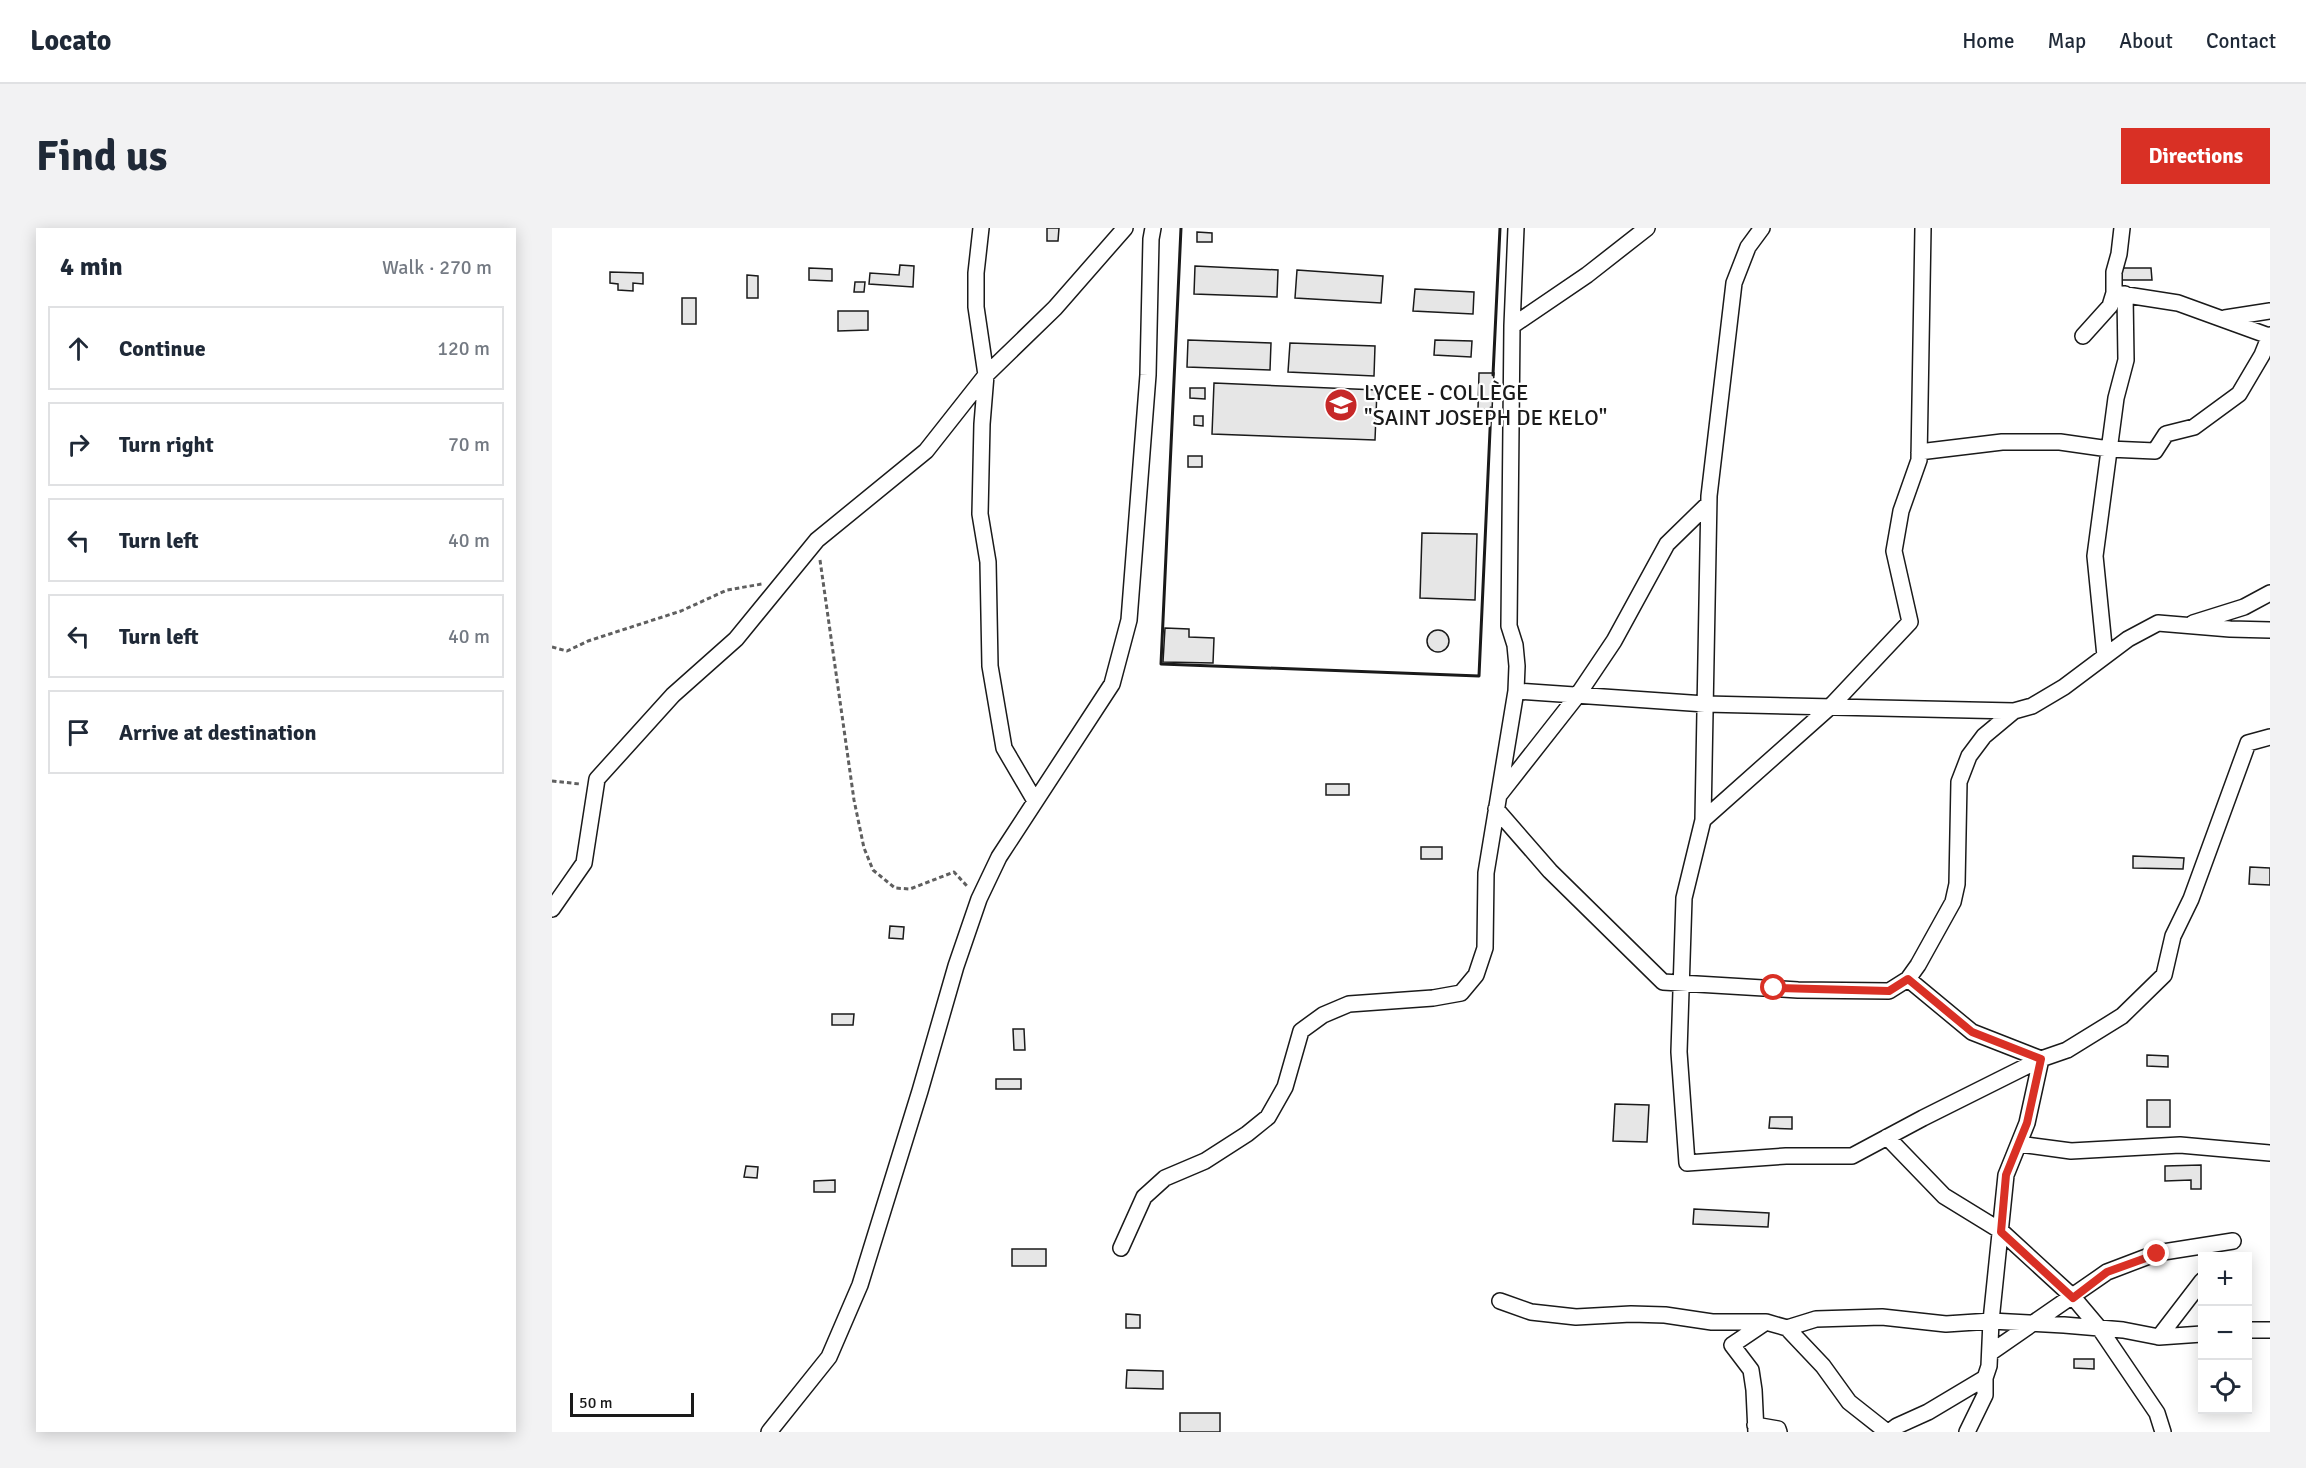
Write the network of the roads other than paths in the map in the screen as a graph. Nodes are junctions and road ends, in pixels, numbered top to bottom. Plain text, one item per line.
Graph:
1 (981, 228) edge
2 (1125, 228) edge
3 (1153, 228) edge
4 (1516, 228) edge
5 (1647, 228) edge
6 (1762, 228) edge
7 (1923, 228) edge
8 (2121, 228) edge
9 (2119, 293) junction
10 (2270, 311) edge
11 (2222, 319) junction
12 (1512, 326) junction
13 (2083, 336) dead end
14 (2270, 336) edge
15 (986, 375) junction
16 (2109, 449) junction
17 (1919, 452) junction
18 (1708, 504) junction
19 (2270, 593) edge
20 (2187, 625) junction
21 (2270, 630) edge
22 (2105, 656) junction
23 (1516, 691) junction
24 (1577, 696) junction
25 (1705, 704) junction
26 (1830, 707) junction
27 (2014, 711) junction
28 (2270, 737) edge
29 (1035, 801) junction
30 (1497, 803) junction
31 (1703, 820) junction
32 (552, 909) edge
33 (1908, 979) junction
34 (1681, 983) junction
35 (2041, 1059) junction
36 (1887, 1137) junction
37 (2019, 1144) junction
38 (2270, 1153) edge
39 (2001, 1232) junction
40 (1121, 1248) dead end
41 (2225, 1252) edge
42 (2198, 1286) edge
43 (2073, 1298) junction
44 (1500, 1301) dead end
45 (1990, 1321) junction
46 (1766, 1322) junction
47 (2032, 1323) junction
48 (1787, 1328) junction
49 (2100, 1329) junction
50 (2252, 1330) edge
51 (2270, 1330) edge
52 (2198, 1334) edge
53 (2159, 1336) junction
54 (1990, 1353) junction
55 (1985, 1378) junction
56 (1756, 1428) edge
57 (770, 1432) edge
58 (1779, 1432) edge
59 (1888, 1432) edge
60 (1967, 1432) edge
61 (2163, 1432) edge

1 - 15 street
2 - 15 street
3 - 29 street
4 - 12 street
5 - 12 street
6 - 18 street
7 - 17 street
8 - 9 street
9 - 11 street
9 - 13 street
9 - 16 street
10 - 11 street
11 - 14 street
12 - 23 street
14 - 16 street
15 - 29 street
15 - 32 street
16 - 17 street
16 - 22 street
17 - 26 street
18 - 24 street
18 - 25 street
19 - 20 street
20 - 21 street
20 - 22 street
22 - 27 street
23 - 24 street
23 - 30 street
24 - 25 street
24 - 30 street
25 - 26 street
25 - 31 street
26 - 27 street
26 - 31 street
27 - 33 street
28 - 35 street
29 - 57 street
30 - 34 street
30 - 40 street
31 - 34 street
33 - 34 street
33 - 35 street
34 - 36 street
35 - 36 street
35 - 37 street
36 - 39 street
37 - 38 street
37 - 39 street
39 - 43 street
39 - 45 street
41 - 43 street
42 - 53 street
43 - 47 street
43 - 49 street
44 - 46 street
45 - 47 street
45 - 48 street
45 - 54 street
46 - 48 street
46 - 56 street
47 - 49 street
47 - 54 street
48 - 59 street
49 - 53 street
49 - 61 street
50 - 51 street
52 - 53 street
54 - 55 street
55 - 59 street
55 - 60 street
56 - 58 street

